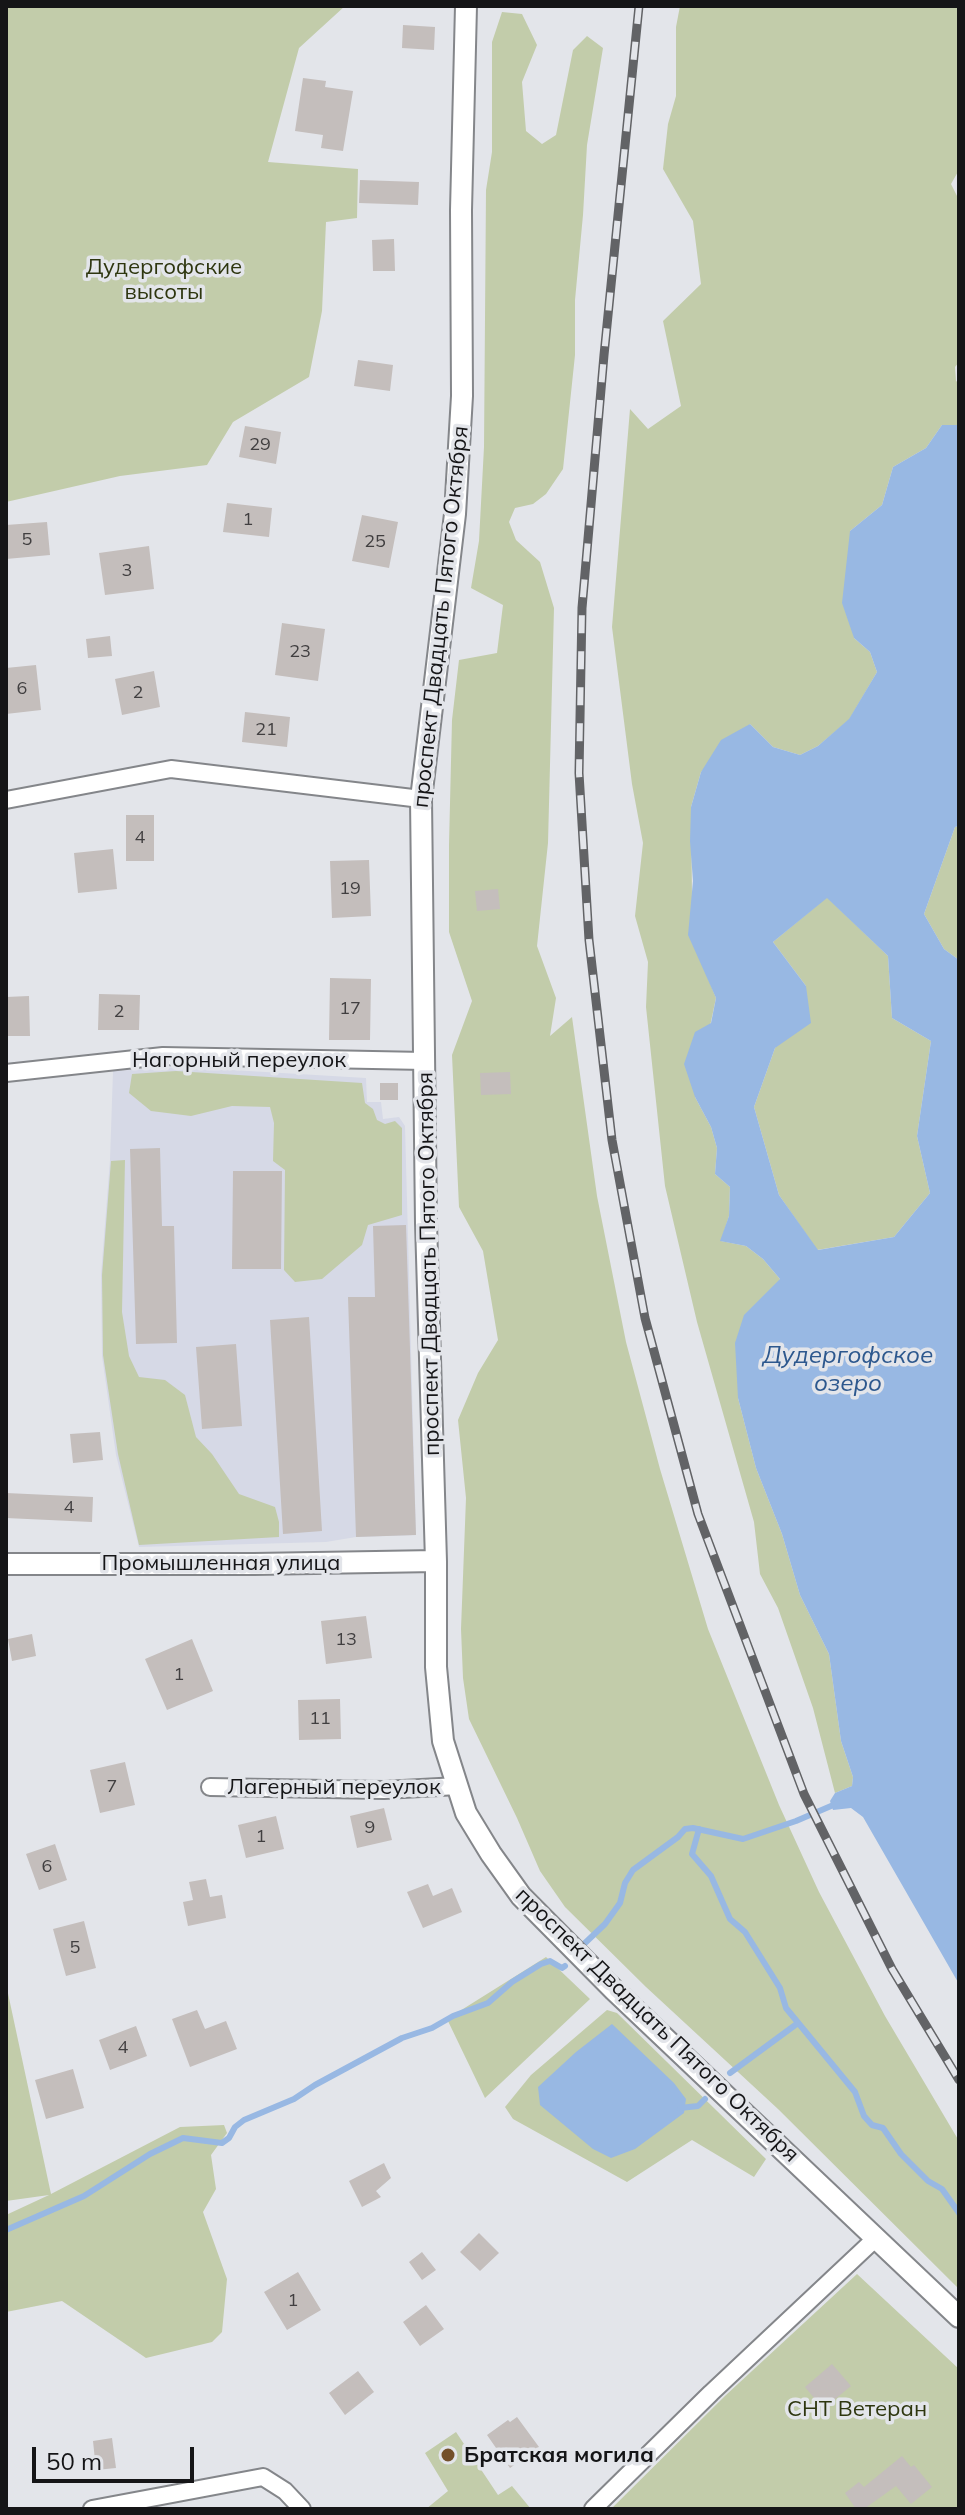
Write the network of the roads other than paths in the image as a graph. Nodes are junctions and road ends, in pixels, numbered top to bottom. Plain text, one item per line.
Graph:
1 (466, 6) edge
2 (421, 799) junction
3 (6, 800) edge
4 (425, 1061) junction
5 (6, 1073) edge
6 (436, 1561) junction
7 (6, 1564) edge
8 (458, 1786) junction
9 (210, 1787) dead end
10 (876, 2238) junction
11 (959, 2317) edge
12 (92, 2509) edge
13 (302, 2509) edge
14 (593, 2509) edge

1 - 2 street, проспект Двадцать Пятого Октября
2 - 3 street
2 - 4 street, проспект Двадцать Пятого Октября
4 - 5 street, Нагорный переулок
4 - 6 street, проспект Двадцать Пятого Октября
6 - 7 street, Промышленная улица
6 - 8 street, проспект Двадцать Пятого Октября
8 - 9 street, Лагерный переулок
8 - 10 street, проспект Двадцать Пятого Октября
10 - 11 street, проспект Двадцать Пятого Октября
10 - 14 street
12 - 13 street

